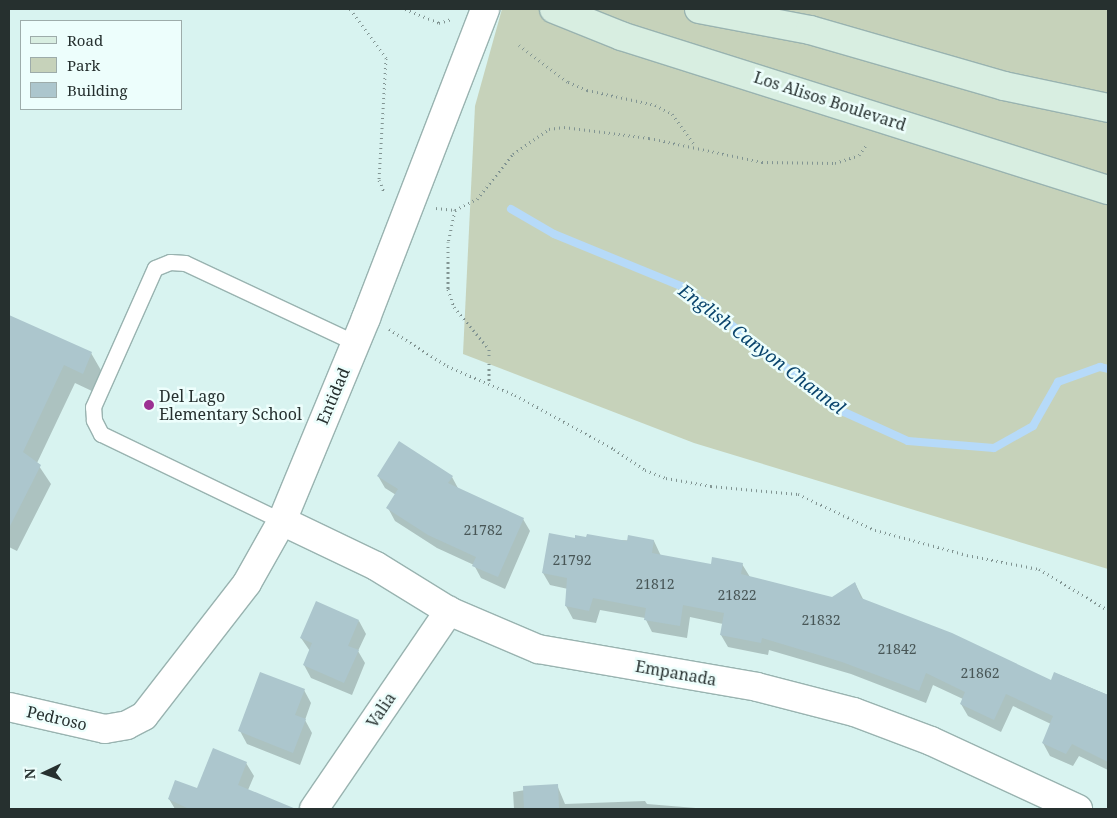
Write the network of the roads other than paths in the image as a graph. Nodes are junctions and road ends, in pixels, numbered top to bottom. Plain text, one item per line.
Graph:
1 (485, 9) edge
2 (554, 9) edge
3 (700, 9) edge
4 (1108, 108) edge
5 (1108, 190) edge
6 (361, 330) junction
7 (282, 521) junction
8 (448, 611) junction
9 (9, 707) edge
10 (105, 729) joint
11 (314, 809) edge
12 (1078, 809) edge

1 - 6 street, Entidad
2 - 5 main road, Los Alisos Boulevard
3 - 4 main road
6 - 7 street, Entidad
6 - 7 lane
7 - 8 street, Empanada
7 - 10 street, Entidad
8 - 11 street, Valia
8 - 12 street, Empanada
9 - 10 street, Pedroso

